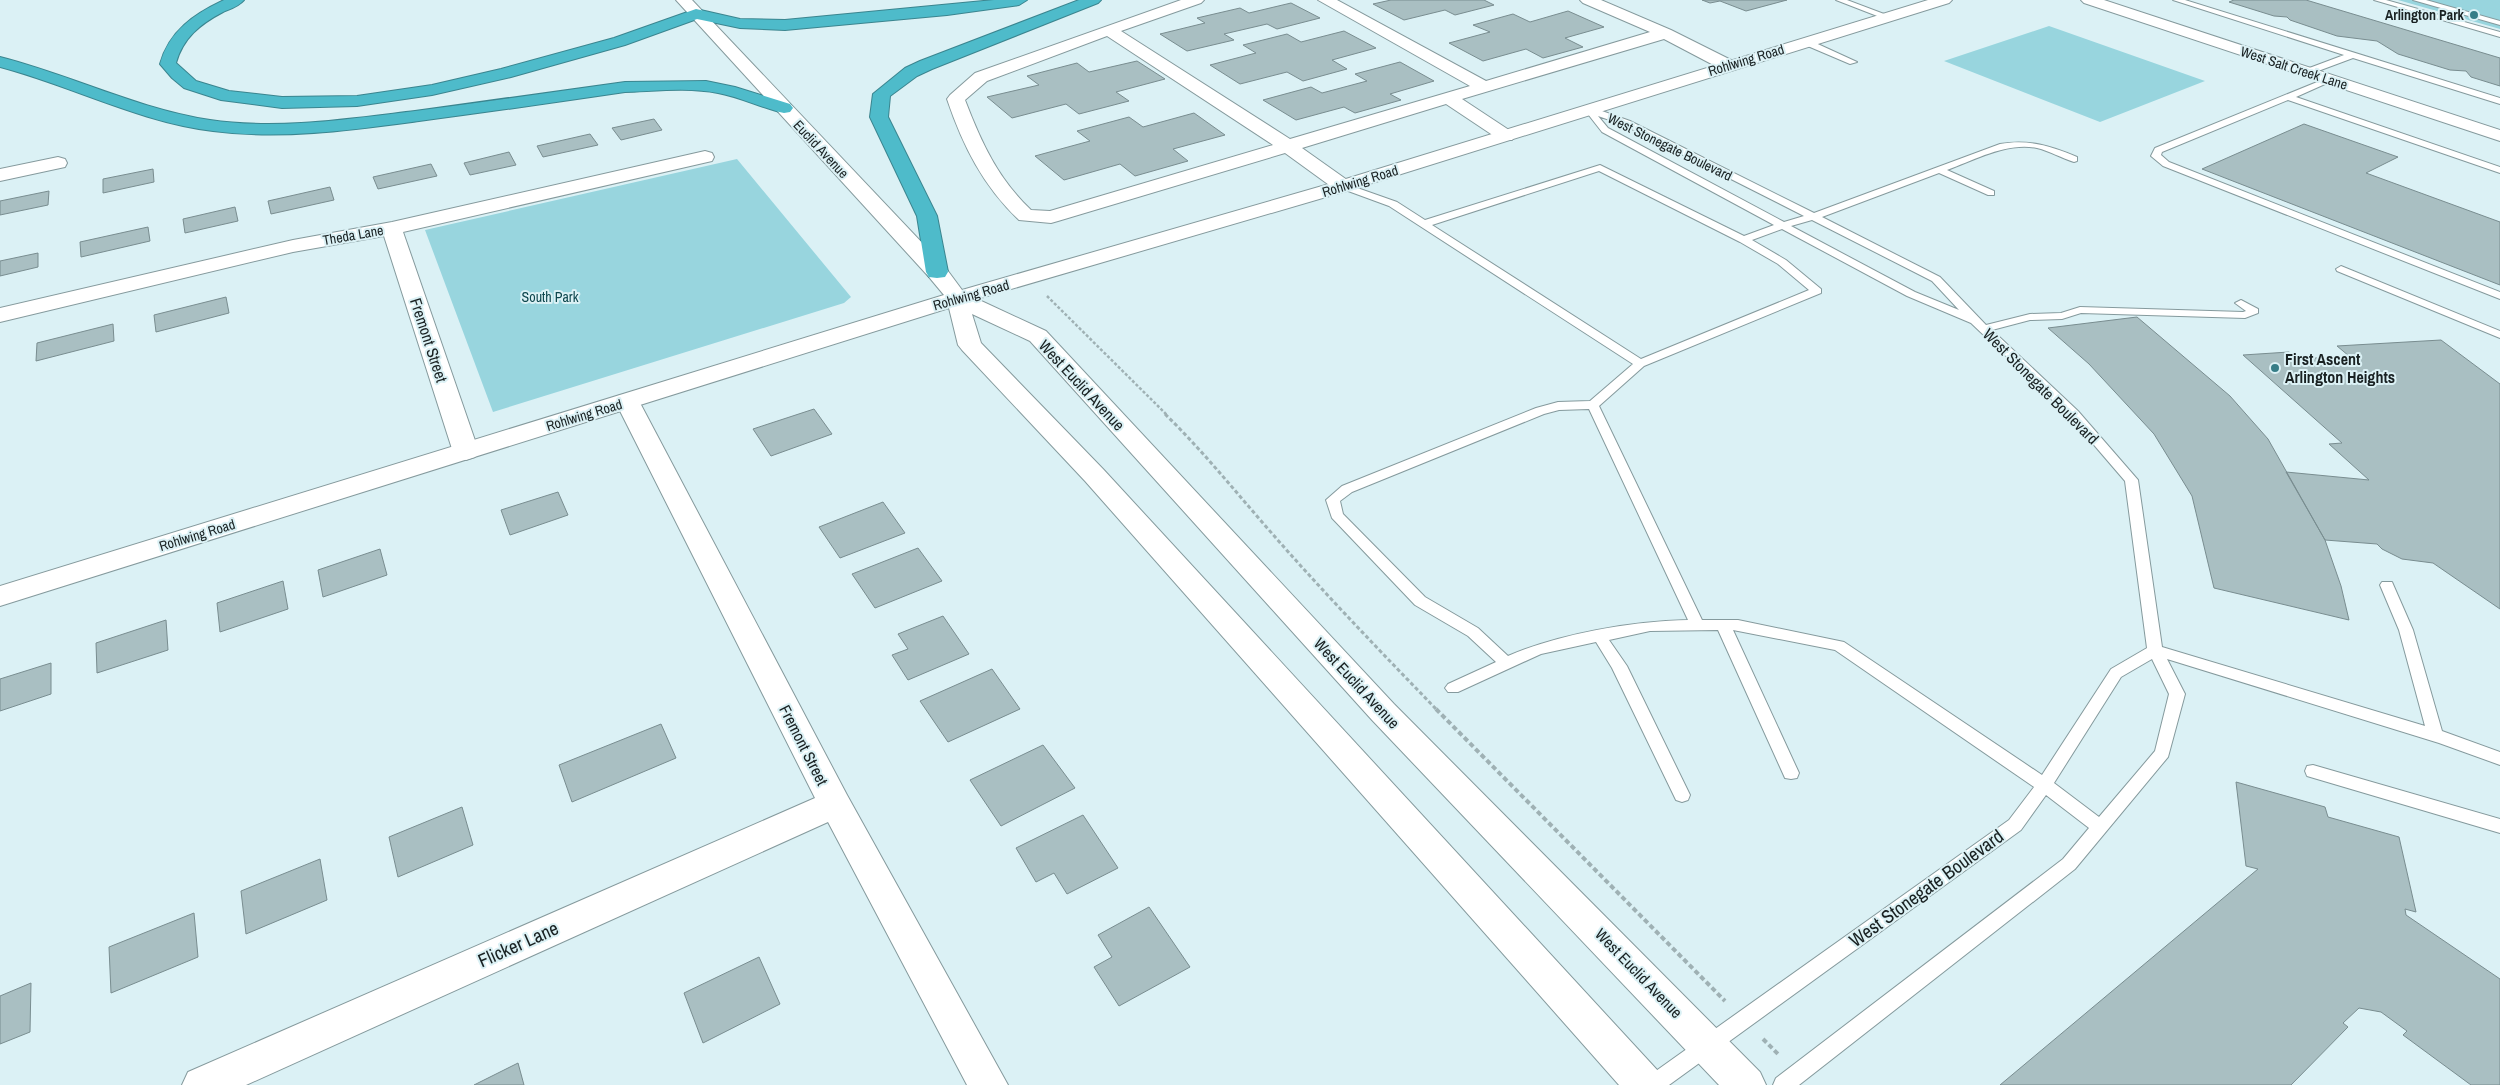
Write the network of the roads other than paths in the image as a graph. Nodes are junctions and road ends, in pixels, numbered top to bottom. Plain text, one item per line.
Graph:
1 (236, 0) edge
2 (684, 0) edge
3 (1019, 0) edge
4 (1093, 0) edge
5 (1196, 0) edge
6 (1326, 0) edge
7 (1588, 0) edge
8 (1840, 0) edge
9 (1944, 0) edge
10 (2089, 0) edge
11 (2177, 0) edge
12 (2378, 0) edge
13 (2417, 0) edge
14 (696, 14) junction
15 (1888, 17) junction
16 (2500, 24) edge
17 (1110, 31) junction
18 (1665, 33) junction
19 (2500, 35) edge
20 (1806, 42) junction
21 (2352, 55) junction
22 (0, 62) edge
23 (1853, 62) dead end
24 (1728, 66) junction
25 (2307, 72) junction
26 (2330, 80) junction
27 (1482, 86) junction
28 (2287, 97) junction
29 (1448, 98) junction
30 (2500, 102) edge
31 (784, 108) junction
32 (1588, 109) junction
33 (1506, 136) junction
34 (2500, 136) edge
35 (1288, 146) junction
36 (705, 157) dead end
37 (2074, 159) dead end
38 (58, 163) dead end
39 (1939, 170) junction
40 (2500, 170) edge
41 (0, 175) edge
42 (1343, 186) junction
43 (1991, 193) dead end
44 (1813, 217) junction
45 (1424, 224) junction
46 (1783, 225) junction
47 (392, 228) junction
48 (1744, 240) junction
49 (2342, 269) dead end
50 (937, 272) junction
51 (2500, 296) edge
52 (957, 298) junction
53 (2241, 304) dead end
54 (0, 315) edge
55 (1980, 325) junction
56 (2500, 335) edge
57 (1640, 364) junction
58 (627, 402) junction
59 (1593, 405) junction
60 (466, 452) junction
61 (2387, 586) dead end
62 (0, 596) edge
63 (1723, 625) junction
64 (1697, 626) junction
65 (1599, 636) junction
66 (2155, 650) junction
67 (1506, 663) junction
68 (1453, 688) dead end
69 (2435, 735) junction
70 (2500, 759) edge
71 (2313, 771) dead end
72 (1791, 773) dead end
73 (2044, 786) junction
74 (1682, 796) dead end
75 (835, 804) junction
76 (2500, 826) edge
77 (2100, 827) junction
78 (1708, 1044) junction
79 (202, 1085) edge
80 (988, 1085) edge
81 (1644, 1085) edge
82 (1653, 1085) edge
83 (1746, 1085) edge
84 (1783, 1085) edge

1 - 14 highway
2 - 14 street, Euclid Avenue
3 - 14 highway
4 - 50 highway
5 - 17 street
6 - 27 street
7 - 18 street
8 - 15 lane
9 - 15 street, Rohlwing Road
10 - 25 street, West Salt Creek Lane
11 - 21 lane
12 - 19 lane
13 - 16 lane
14 - 31 street, Euclid Avenue
15 - 20 street, Rohlwing Road
17 - 35 street
17 - 35 street
18 - 24 street
18 - 27 street
20 - 23 lane
20 - 24 street, Rohlwing Road
21 - 25 lane
21 - 30 lane
22 - 31 highway
24 - 32 street, Rohlwing Road
25 - 26 street, West Salt Creek Lane
26 - 28 lane
26 - 34 street, West Salt Creek Lane
27 - 29 street
28 - 40 lane
28 - 51 lane
29 - 33 street
29 - 35 street
31 - 50 street, Euclid Avenue
32 - 33 street, Rohlwing Road
32 - 44 lane, West Stonegate Boulevard
32 - 46 lane, West Stonegate Boulevard
33 - 42 street, Rohlwing Road
35 - 42 street
36 - 47 street, Theda Lane
37 - 39 lane
38 - 41 street
39 - 43 lane
39 - 44 lane
42 - 45 lane
42 - 52 street, Rohlwing Road
44 - 46 lane
44 - 55 lane, West Stonegate Boulevard
45 - 48 lane
45 - 57 lane
46 - 48 lane
46 - 55 lane, West Stonegate Boulevard
47 - 54 street, Theda Lane
47 - 60 street, Fremont Street
48 - 57 lane
49 - 56 lane
50 - 52 street, Euclid Avenue
52 - 58 street, Rohlwing Road
52 - 78 street, West Euclid Avenue
52 - 81 street
53 - 55 lane
55 - 66 lane, West Stonegate Boulevard
57 - 59 lane
58 - 60 street, Rohlwing Road
58 - 75 street, Fremont Street
59 - 64 lane
59 - 67 lane
60 - 62 street, Rohlwing Road
61 - 69 lane
63 - 64 lane
63 - 72 lane
63 - 73 lane
64 - 65 lane
65 - 67 lane
65 - 74 lane
66 - 69 lane
66 - 73 lane, West Stonegate Boulevard
66 - 77 lane, West Stonegate Boulevard
67 - 68 lane
69 - 70 lane
71 - 76 lane
73 - 77 lane
73 - 78 lane, West Stonegate Boulevard
75 - 79 street, Flicker Lane
75 - 80 street, Fremont Street
77 - 84 lane, West Stonegate Boulevard
78 - 82 lane, West Stonegate Boulevard
78 - 83 street, West Euclid Avenue

